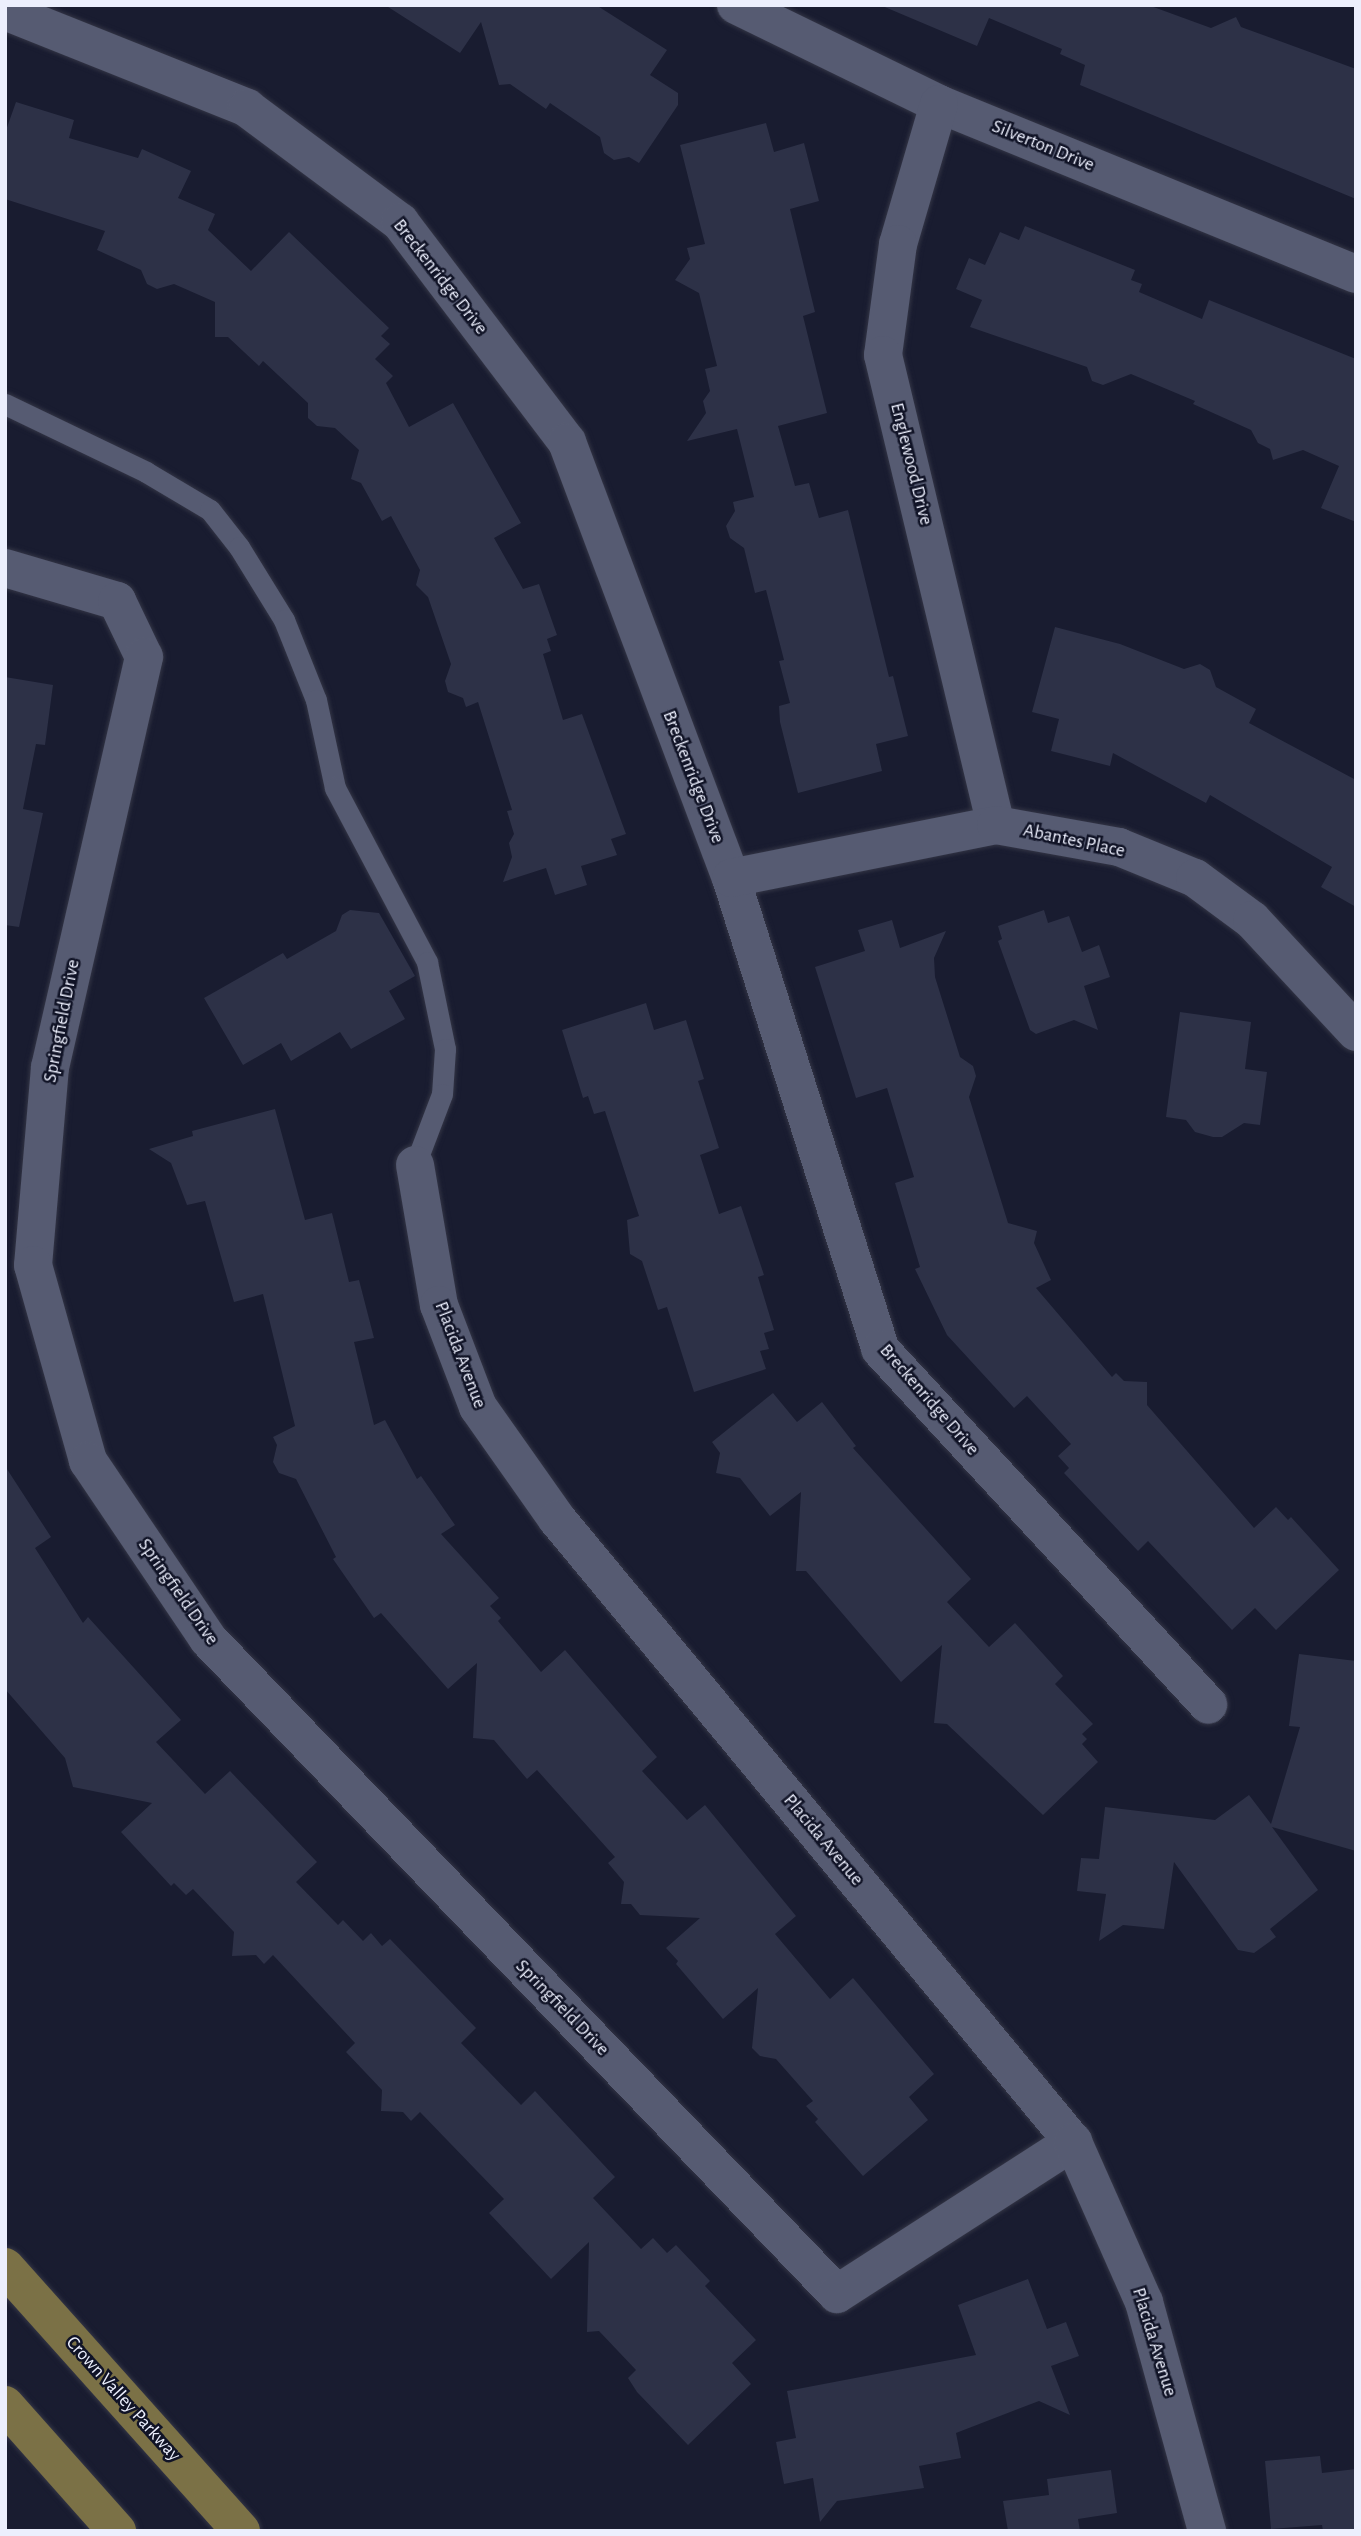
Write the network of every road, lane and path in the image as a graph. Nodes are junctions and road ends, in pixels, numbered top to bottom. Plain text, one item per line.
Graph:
1 (736, 5) edge
2 (5, 10) edge
3 (939, 104) junction
4 (1356, 274) edge
5 (5, 404) edge
6 (5, 568) edge
7 (996, 825) junction
8 (731, 878) junction
9 (1356, 1032) edge
10 (415, 1165) joint
11 (19, 1265) edge
12 (1208, 1705) dead end
13 (1073, 2142) junction
14 (5, 2267) edge
15 (5, 2405) edge
16 (117, 2531) edge
17 (241, 2531) edge
18 (1207, 2531) edge

1 - 3 street, Silverton Drive
2 - 8 street, Breckenridge Drive
3 - 4 street, Silverton Drive
3 - 7 street, Englewood Drive
5 - 10 lane
6 - 11 street, Springfield Drive
7 - 8 street, Abantes Place
7 - 9 street, Abantes Place
8 - 12 street, Breckenridge Drive
10 - 13 street, Placida Avenue
11 - 13 street, Springfield Drive
13 - 18 street, Placida Avenue
14 - 17 main road, Crown Valley Parkway
15 - 16 main road

